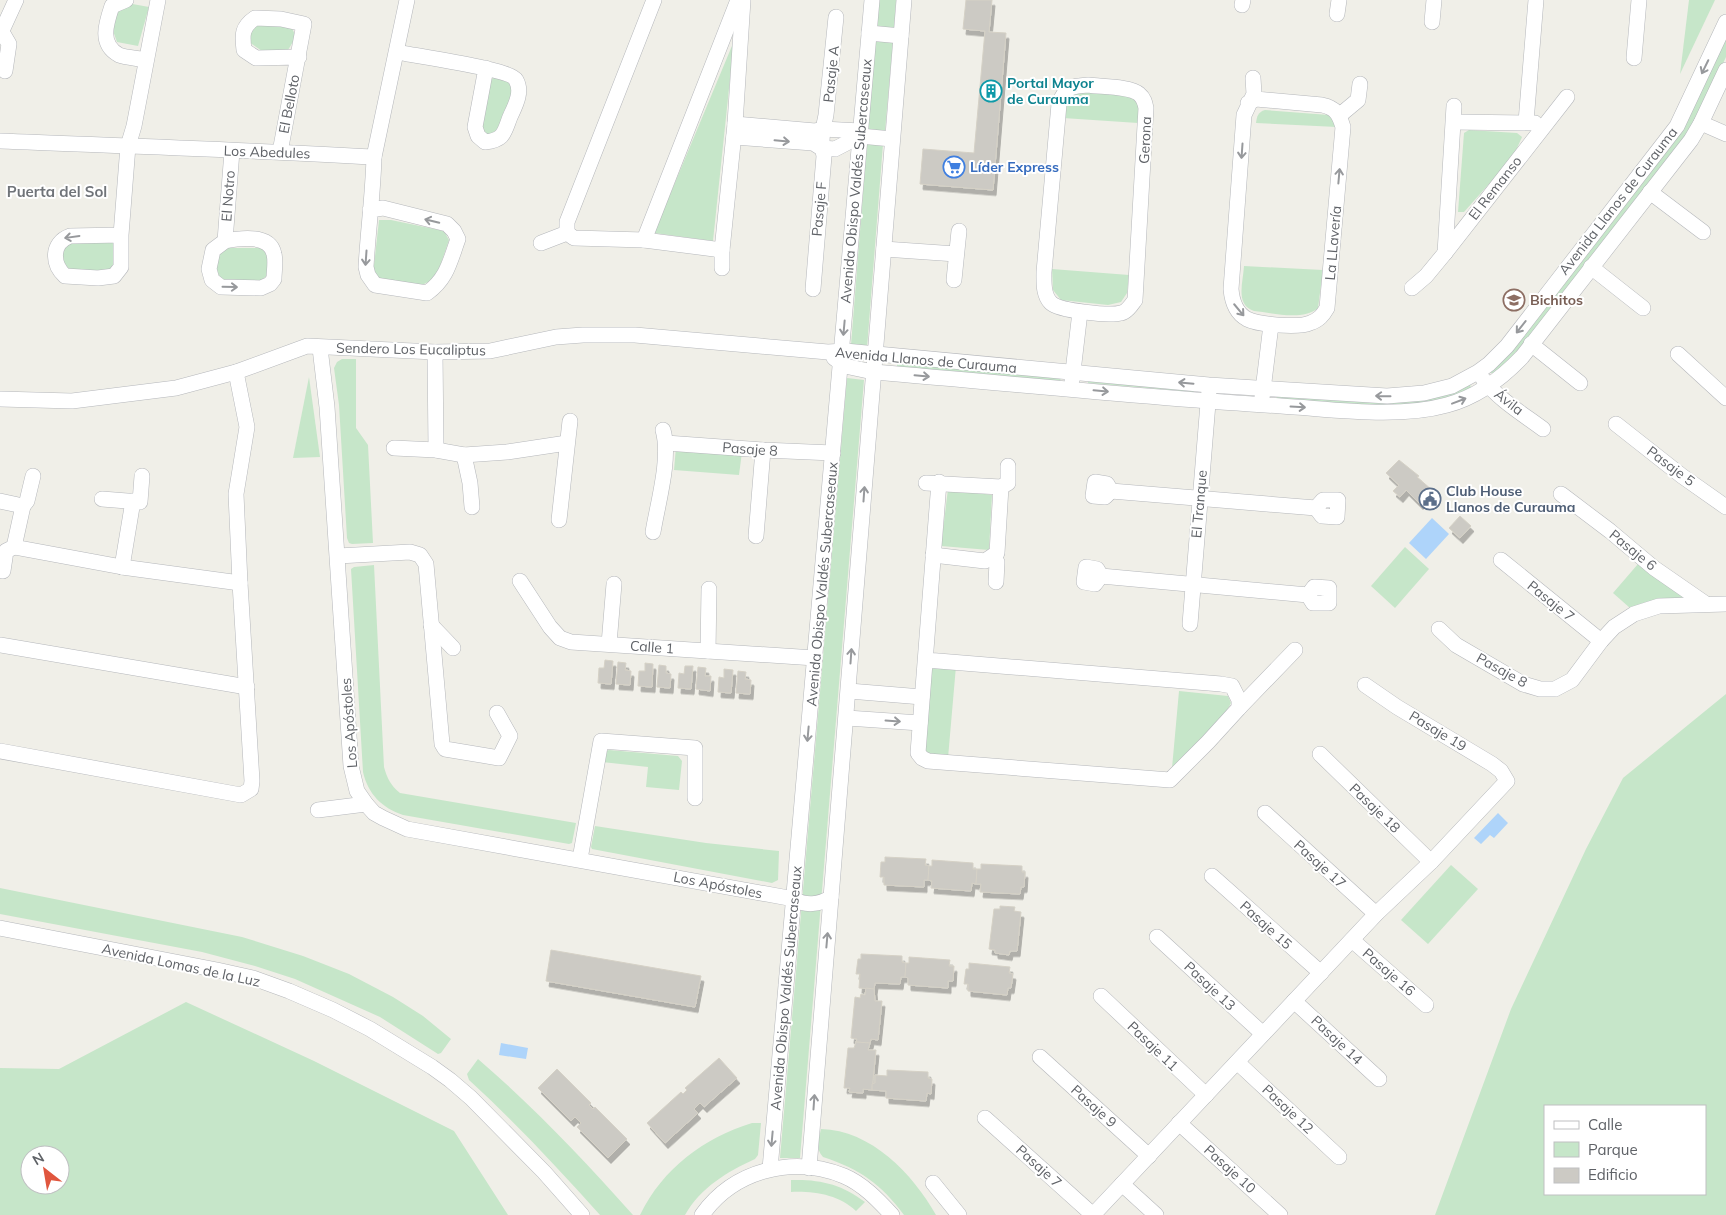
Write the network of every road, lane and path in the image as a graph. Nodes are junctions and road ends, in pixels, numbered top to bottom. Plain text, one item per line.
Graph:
1 (16, 0) edge
2 (126, 0) edge
3 (158, 0) edge
4 (407, 0) edge
5 (654, 0) edge
6 (738, 0) edge
7 (743, 0) edge
8 (872, 0) edge
9 (904, 0) edge
10 (1434, 0) edge
11 (1536, 0) edge
12 (1639, 0) edge
13 (4, 17) edge
14 (836, 18) dead end
15 (1432, 22) dead end
16 (1726, 22) edge
17 (869, 33) junction
18 (1, 34) edge
19 (901, 36) junction
20 (396, 52) junction
21 (298, 57) dead end
22 (1634, 58) dead end
23 (146, 60) junction
24 (486, 68) junction
25 (1726, 70) edge
26 (5, 71) dead end
27 (1253, 78) dead end
28 (1360, 84) dead end
29 (1567, 97) dead end
30 (1248, 103) junction
31 (1454, 106) dead end
32 (1340, 115) junction
33 (1454, 122) junction
34 (1526, 122) junction
35 (1701, 123) junction
36 (1546, 124) junction
37 (823, 129) junction
38 (734, 130) junction
39 (860, 134) junction
40 (1726, 134) edge
41 (892, 139) junction
42 (0, 141) edge
43 (128, 146) junction
44 (821, 148) junction
45 (232, 151) junction
46 (280, 152) junction
47 (374, 158) junction
48 (1650, 192) junction
49 (370, 210) junction
50 (959, 230) dead end
51 (1703, 232) dead end
52 (566, 233) junction
53 (121, 236) junction
54 (644, 240) junction
55 (225, 241) junction
56 (540, 243) dead end
57 (884, 249) junction
58 (722, 250) junction
59 (1445, 253) junction
60 (956, 254) junction
61 (1590, 267) junction
62 (722, 268) dead end
63 (954, 280) dead end
64 (1412, 288) dead end
65 (812, 289) dead end
66 (1643, 308) dead end
67 (1080, 312) junction
68 (1270, 325) junction
69 (1531, 344) junction
70 (320, 348) junction
71 (435, 352) junction
72 (875, 354) junction
73 (1678, 354) dead end
74 (837, 356) junction
75 (236, 372) junction
76 (873, 372) junction
77 (1073, 372) junction
78 (1478, 372) junction
79 (1580, 383) dead end
80 (1209, 385) junction
81 (1489, 386) junction
82 (1071, 388) junction
83 (1263, 389) junction
84 (0, 398) edge
85 (1726, 398) edge
86 (1208, 401) junction
87 (1261, 405) junction
88 (570, 422) dead end
89 (1616, 424) dead end
90 (1544, 429) dead end
91 (567, 443) junction
92 (394, 448) dead end
93 (436, 450) junction
94 (762, 450) junction
95 (464, 454) junction
96 (833, 454) junction
97 (1008, 466) dead end
98 (32, 476) dead end
99 (142, 476) dead end
100 (1001, 487) junction
101 (1110, 491) dead end
102 (1561, 494) dead end
103 (1200, 498) junction
104 (102, 499) dead end
105 (0, 501) edge
106 (133, 502) junction
107 (23, 506) junction
108 (472, 507) dead end
109 (1726, 507) edge
110 (1316, 508) dead end
111 (559, 520) dead end
112 (654, 532) dead end
113 (756, 536) dead end
114 (14, 546) junction
115 (934, 555) junction
116 (338, 556) junction
117 (993, 556) junction
118 (1501, 560) dead end
119 (122, 567) junction
120 (3, 570) dead end
121 (1101, 576) dead end
122 (520, 581) dead end
123 (996, 582) dead end
124 (240, 583) junction
125 (1193, 583) junction
126 (614, 584) dead end
127 (709, 589) dead end
128 (1308, 595) dead end
129 (1706, 604) junction
130 (1726, 604) edge
131 (431, 624) junction
132 (1190, 624) dead end
133 (1439, 629) dead end
134 (1601, 641) junction
135 (609, 644) junction
136 (0, 645) edge
137 (453, 648) dead end
138 (1295, 650) dead end
139 (708, 651) junction
140 (815, 658) junction
141 (926, 660) junction
142 (1365, 685) dead end
143 (247, 688) junction
144 (849, 691) junction
145 (922, 697) junction
146 (1239, 708) junction
147 (497, 714) dead end
148 (847, 718) junction
149 (920, 723) junction
150 (0, 751) edge
151 (1320, 754) dead end
152 (695, 798) dead end
153 (366, 804) junction
154 (318, 810) dead end
155 (1265, 814) dead end
156 (580, 859) junction
157 (1431, 862) junction
158 (1212, 876) dead end
159 (831, 897) junction
160 (794, 899) junction
161 (1376, 914) junction
162 (0, 928) edge
163 (1157, 937) dead end
164 (1352, 940) junction
165 (1321, 973) junction
166 (1101, 996) dead end
167 (1294, 1001) junction
168 (1426, 1005) dead end
169 (1263, 1034) junction
170 (1040, 1057) dead end
171 (1237, 1062) junction
172 (1379, 1080) dead end
173 (1206, 1096) junction
174 (985, 1118) dead end
175 (1179, 1123) junction
176 (1149, 1156) junction
177 (1339, 1157) dead end
178 (809, 1168) junction
179 (770, 1169) junction
180 (933, 1183) dead end
181 (1122, 1184) junction
182 (582, 1215) edge
183 (702, 1215) edge
184 (892, 1215) edge
185 (959, 1215) edge
186 (1093, 1215) edge
187 (1156, 1215) edge
188 (1280, 1215) edge

1 - 13 street
2 - 23 street
3 - 23 street
4 - 20 street
5 - 52 street
6 - 54 street
7 - 38 street
8 - 17 street, Avenida Obispo Valdés Subercaseaux
9 - 19 street
10 - 15 street
11 - 34 street
12 - 22 street
13 - 18 street
14 - 37 street, Pasaje A
16 -> 78 street, Avenida Llanos de Curauma
17 - 19 street
17 - 39 street, Avenida Obispo Valdés Subercaseaux
18 - 26 street
19 - 41 street
20 - 24 street
20 - 47 street
21 - 46 street, El Belloto
23 - 43 street
24 - 24 street
25 - 35 street, Avenida Llanos de Curauma
27 - 30 street, La LLavería
28 - 32 street
29 - 36 street, El Remanso
30 - 32 street
30 -> 68 street, La LLavería
31 - 33 street, El Remanso
68 -> 32 street, La LLavería
33 - 34 street
33 - 59 street, El Remanso
34 - 36 street
35 - 40 street
35 - 48 street, Avenida Llanos de Curauma
36 - 59 street, El Remanso
37 - 38 street
37 - 39 street
37 - 44 street, Pasaje F
38 -> 44 street
38 - 58 street
39 - 41 street
39 - 44 street
39 -> 74 street, Avenida Obispo Valdés Subercaseaux
41 - 57 street
42 - 43 street, Los Abedules
43 - 45 street, Los Abedules
43 - 53 street
44 - 65 street, Pasaje F
45 - 46 street, Los Abedules
45 - 55 street, El Notro
46 - 47 street, Los Abedules
47 - 49 street
48 - 51 street
48 - 61 street, Avenida Llanos de Curauma
49 -> 49 street
50 - 60 street
52 - 54 street
52 - 56 street
53 -> 53 street
54 - 58 street
55 -> 55 street, El Notro
57 - 60 street
57 - 72 street
58 - 62 street
59 - 64 street, El Remanso
60 - 63 street
61 - 66 street
61 - 69 street, Avenida Llanos de Curauma
67 - 67 street, Gerona
67 - 77 street
68 - 83 street
69 - 79 street
69 - 81 street, Avenida Llanos de Curauma
70 - 71 street, Sendero Los Eucaliptus
70 - 75 street, Sendero Los Eucaliptus
70 - 116 street, Los Apóstoles
71 - 74 street, Sendero Los Eucaliptus
71 - 93 street
72 - 74 street, Avenida Llanos de Curauma
72 - 76 street
72 - 77 street, Avenida Llanos de Curauma
73 - 85 street
74 - 76 street, Avenida Llanos de Curauma
74 - 96 street, Avenida Obispo Valdés Subercaseaux
75 - 84 street, Sendero Los Eucaliptus
75 - 124 street
76 -> 82 street, Avenida Llanos de Curauma
144 -> 76 street
80 -> 77 street, Avenida Llanos de Curauma
77 - 82 street
78 - 81 street, Ávila
78 -> 83 street, Avenida Llanos de Curauma
80 - 83 street, Avenida Llanos de Curauma
80 - 86 street, El Tranque
87 -> 81 street, Avenida Llanos de Curauma
81 - 90 street, Ávila
82 -> 86 street, Avenida Llanos de Curauma
83 - 87 street
86 - 87 street, Avenida Llanos de Curauma
86 - 103 street, El Tranque
88 - 91 street
89 - 109 street, Pasaje 5
91 - 95 street
91 - 111 street
92 - 93 street
93 - 95 street
94 - 96 street, Pasaje 8
94 - 112 street, Pasaje 8
94 - 113 street
95 - 108 street
96 - 140 street, Avenida Obispo Valdés Subercaseaux
97 - 100 street
98 - 107 street
99 - 106 street
100 - 115 street
100 - 117 street
101 - 103 street
102 - 129 street, Pasaje 6
103 - 110 street
103 - 125 street, El Tranque
104 - 106 street
105 - 107 street
106 - 119 street
107 - 114 street
114 - 119 street
114 - 120 street
115 - 117 street
115 - 141 street
116 - 131 street
116 - 153 street, Los Apóstoles
117 - 123 street
118 - 134 street, Pasaje 7
119 - 124 street
121 - 125 street
122 - 135 street, Calle 1
124 - 143 street
125 - 128 street
125 - 132 street, El Tranque
126 - 135 street
127 - 139 street
129 - 130 street
129 - 134 street
131 - 137 street
131 - 147 street
133 - 134 street, Pasaje 8
135 - 139 street, Calle 1
136 - 143 street
138 - 146 street
139 - 140 street, Calle 1
140 -> 160 street, Avenida Obispo Valdés Subercaseaux
141 - 145 street
141 - 146 street
142 - 157 street, Pasaje 19
143 - 150 street
144 - 145 street
144 - 148 street
145 - 149 street
146 - 149 street
148 -> 149 street
148 - 159 street
151 - 157 street, Pasaje 18
152 - 156 street
153 - 154 street
153 - 156 street, Los Apóstoles
155 - 161 street, Pasaje 17
156 - 160 street, Los Apóstoles
157 - 161 street
158 - 165 street, Pasaje 15
159 - 160 street, Los Apóstoles
178 -> 159 street
160 -> 179 street, Avenida Obispo Valdés Subercaseaux
161 - 164 street
162 - 182 street, Avenida Lomas de la Luz
163 - 169 street, Pasaje 13
164 - 165 street
164 - 168 street, Pasaje 16
165 - 167 street
166 - 173 street, Pasaje 11
167 - 169 street
167 - 172 street, Pasaje 14
169 - 171 street
170 - 176 street, Pasaje 9
171 - 173 street
171 - 177 street, Pasaje 12
173 - 175 street
174 - 186 street, Pasaje 7
175 - 176 street
175 - 188 street, Pasaje 10
176 - 181 street
178 - 179 street
178 - 184 street
179 - 183 street
180 - 185 street
181 - 186 street
181 - 187 street

